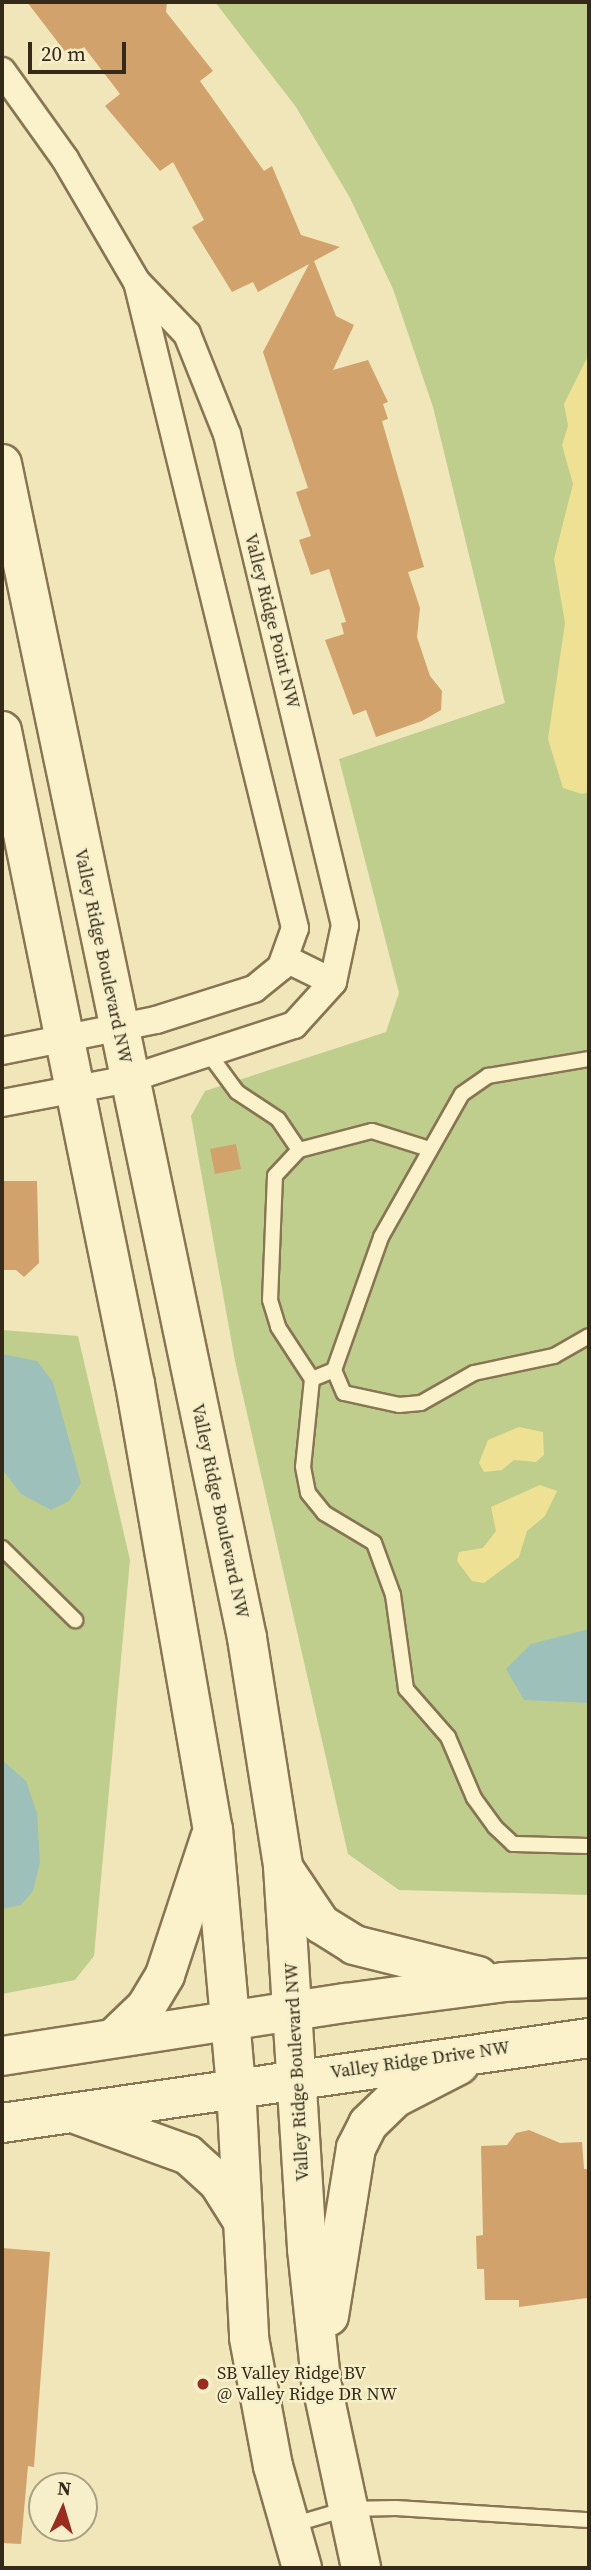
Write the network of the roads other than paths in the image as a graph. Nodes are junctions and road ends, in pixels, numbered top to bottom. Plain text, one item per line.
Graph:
1 (2, 71) edge
2 (136, 282) junction
3 (2, 464) edge
4 (2, 732) edge
5 (286, 959) junction
6 (333, 982) junction
7 (118, 1028) junction
8 (65, 1041) junction
9 (2, 1051) edge
10 (209, 1054) junction
11 (589, 1059) edge
12 (129, 1079) junction
13 (76, 1091) junction
14 (2, 1103) edge
15 (429, 1149) junction
16 (299, 1150) junction
17 (589, 1336) edge
18 (334, 1370) junction
19 (313, 1379) junction
20 (2, 1548) edge
21 (75, 1620) dead end
22 (214, 1829) junction
23 (589, 1846) edge
24 (283, 1866) junction
25 (589, 1978) edge
26 (504, 1982) junction
27 (295, 2010) junction
28 (230, 2019) junction
29 (116, 2036) junction
30 (589, 2039) edge
31 (486, 2051) junction
32 (2, 2056) edge
33 (299, 2078) junction
34 (236, 2087) junction
35 (66, 2112) junction
36 (2, 2123) edge
37 (240, 2217) junction
38 (321, 2381) junction
39 (346, 2509) junction
40 (589, 2520) edge
41 (289, 2526) junction
42 (302, 2568) edge
43 (361, 2568) edge

1 - 2 street, Valley Ridge Point NW
2 - 5 street, Valley Ridge Point NW
2 - 6 street, Valley Ridge Point NW
3 - 7 street, Valley Ridge Boulevard NW
4 - 8 street
5 - 6 street
5 - 7 street
6 - 10 street, Valley Ridge Point NW
7 - 8 street
7 - 12 street, Valley Ridge Boulevard NW
8 - 9 street
8 - 13 street
10 - 12 street, Valley Ridge Point NW
10 - 16 lane
11 - 15 lane
12 - 13 street, Valley Ridge Point NW
12 - 24 street, Valley Ridge Boulevard NW
13 - 14 street, Valley Ridge Point NW
13 - 22 street
15 - 16 lane
15 - 18 lane
16 - 19 lane
17 - 18 lane
18 - 19 lane
19 - 23 lane
20 - 21 lane
22 - 28 street
22 - 29 street
24 - 26 street
24 - 27 street, Valley Ridge Boulevard NW
25 - 26 street
26 - 27 street
27 - 28 street
27 - 33 street, Valley Ridge Boulevard NW
28 - 29 street
28 - 34 street
29 - 32 street
30 - 31 street, Valley Ridge Drive NW
31 - 33 street, Valley Ridge Drive NW
31 - 38 street
33 - 34 street, Valley Ridge Drive NW
33 - 38 street, Valley Ridge Boulevard NW
34 - 35 street, Valley Ridge Drive NW
34 - 37 street
35 - 36 street, Valley Ridge Drive NW
35 - 37 street
37 - 41 street
38 - 39 street, Valley Ridge Boulevard NW
39 - 40 lane
39 - 41 lane
39 - 43 street, Valley Ridge Boulevard NW
41 - 42 street

